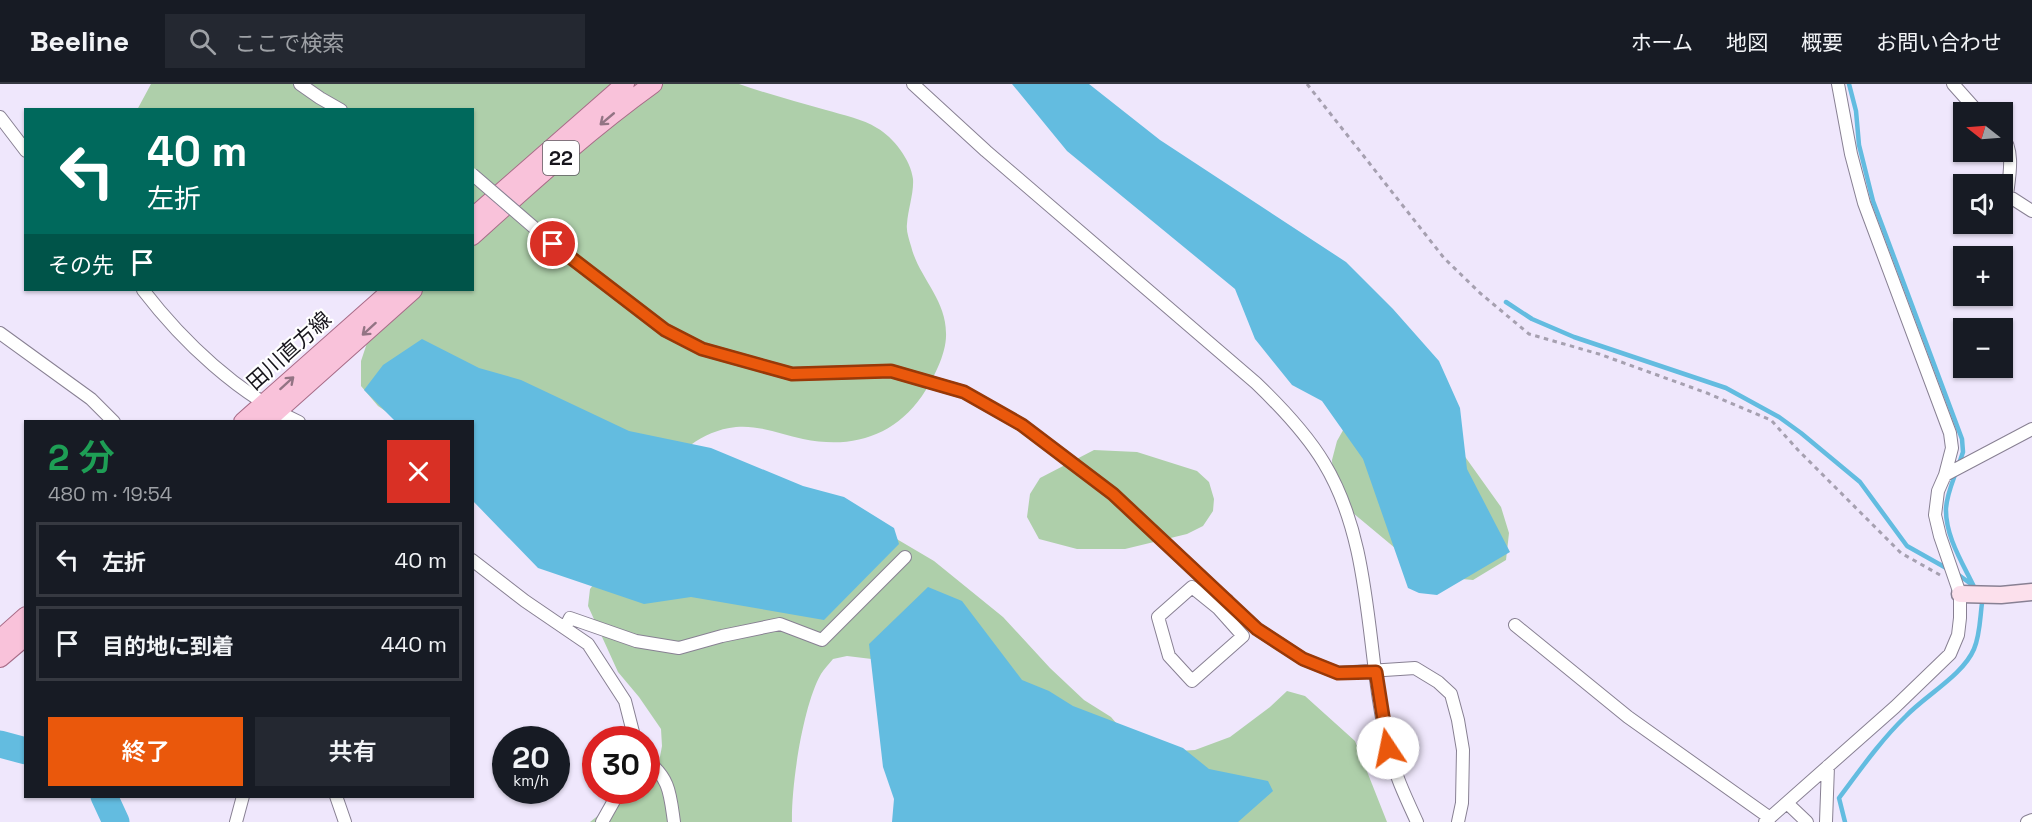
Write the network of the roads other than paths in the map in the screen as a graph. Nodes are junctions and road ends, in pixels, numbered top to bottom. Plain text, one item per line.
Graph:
1 (300, 84) edge
2 (625, 84) edge
3 (653, 84) edge
4 (913, 84) edge
5 (1838, 84) edge
6 (1960, 86) edge
7 (1971, 102) edge
8 (338, 108) edge
9 (0, 117) edge
10 (24, 148) edge
11 (2009, 162) edge
12 (474, 176) edge
13 (2032, 211) edge
14 (474, 216) edge
15 (474, 234) edge
16 (144, 291) edge
17 (391, 291) edge
18 (412, 291) edge
19 (0, 333) edge
20 (269, 412) edge
21 (112, 420) edge
22 (248, 420) edge
23 (293, 420) edge
24 (2032, 429) edge
25 (1945, 475) junction
26 (905, 557) dead end
27 (474, 562) edge
28 (1961, 591) junction
29 (2032, 592) edge
30 (1222, 604) junction
31 (24, 618) edge
32 (1515, 625) dead end
33 (565, 628) junction
34 (24, 638) edge
35 (0, 639) edge
36 (0, 658) edge
37 (1376, 672) junction
38 (631, 726) edge
39 (1828, 766) junction
40 (660, 770) edge
41 (242, 798) edge
42 (337, 798) edge
43 (1787, 803) junction
44 (612, 804) edge
45 (1767, 820) edge
46 (2032, 820) edge
47 (236, 822) edge
48 (345, 822) edge
49 (602, 822) edge
50 (675, 822) edge
51 (1417, 822) edge
52 (1458, 822) edge
53 (1807, 822) edge
54 (1826, 822) edge
55 (2027, 822) edge

1 - 8 street
2 - 14 main road, 22
3 -> 15 main road, 22
4 - 37 street
5 - 25 street
6 - 7 street
9 - 10 street
11 - 13 street
12 - 30 street, bridge
16 - 20 street
20 -> 17 main road, 田川直方線
18 -> 20 main road, 田川直方線
19 - 21 street
20 - 22 main road, 田川直方線
20 - 23 street
24 - 25 street
25 - 28 street
26 - 33 street
27 - 33 street
28 - 29 street
28 - 39 street
30 - 30 street
30 - 37 street
31 - 35 main road
32 - 45 street
33 - 38 street
34 - 36 main road
37 - 51 street
37 - 52 street
39 - 43 street
39 - 54 street
40 - 50 street
41 - 47 street
42 - 48 street
43 - 45 street
43 - 53 street
44 - 49 street
46 - 55 street

